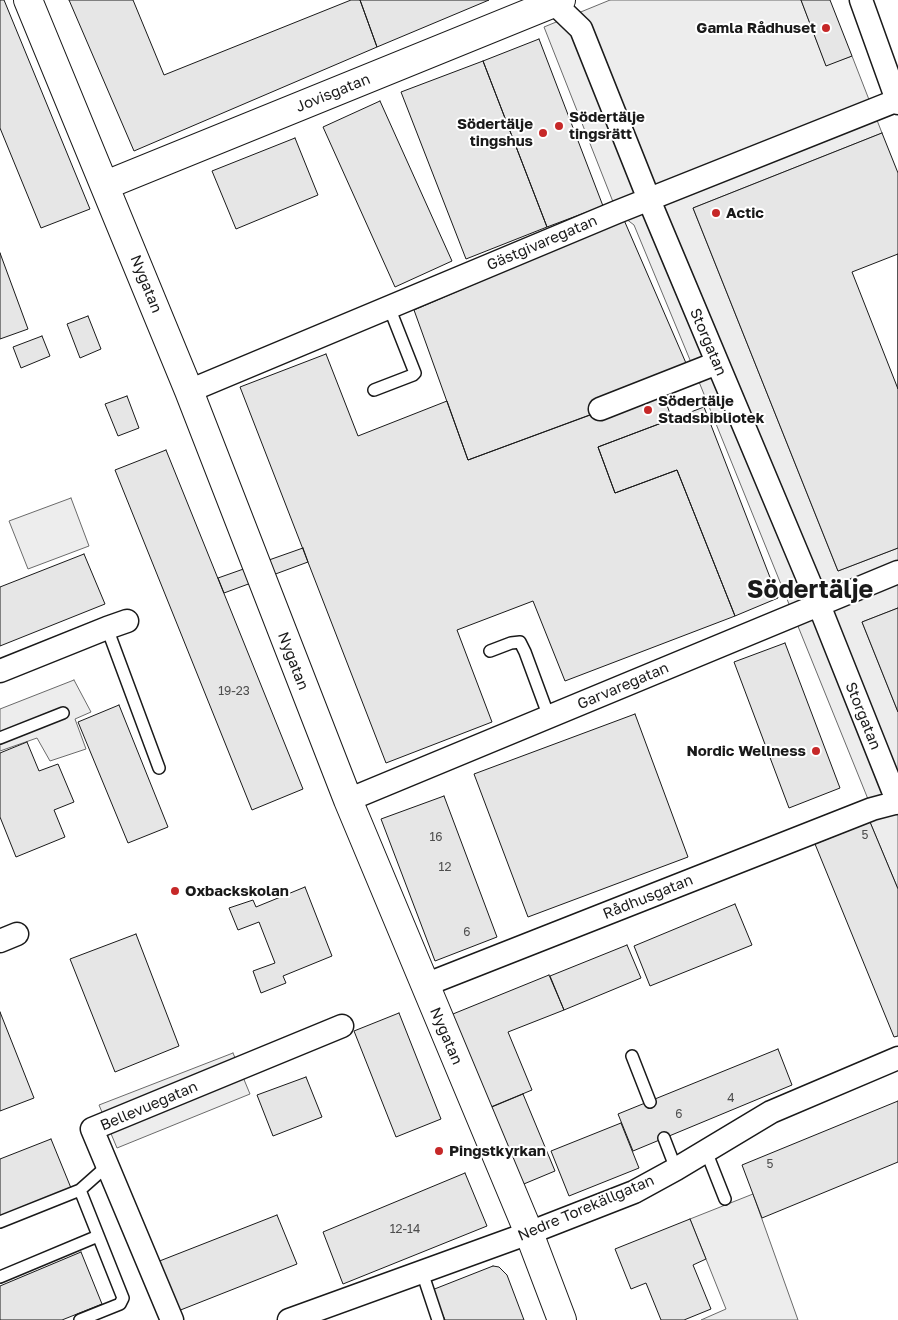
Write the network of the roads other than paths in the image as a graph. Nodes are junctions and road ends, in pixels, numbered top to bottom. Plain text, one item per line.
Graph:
1 (28, 0) edge
2 (861, 0) edge
3 (556, 1) edge
4 (898, 101) edge
5 (106, 185) junction
6 (649, 199) junction
7 (389, 307) junction
8 (717, 363) junction
9 (374, 390) dead end
10 (189, 391) junction
11 (600, 409) dead end
12 (898, 572) edge
13 (819, 605) junction
14 (117, 624) joint
15 (490, 651) dead end
16 (0, 671) edge
17 (63, 713) dead end
18 (549, 717) junction
19 (0, 738) edge
20 (159, 768) dead end
21 (348, 800) junction
22 (898, 802) edge
23 (425, 986) junction
24 (342, 1026) dead end
25 (632, 1056) dead end
26 (898, 1058) edge
27 (650, 1102) dead end
28 (664, 1138) dead end
29 (706, 1151) junction
30 (107, 1166) junction
31 (676, 1169) junction
32 (80, 1190) junction
33 (725, 1199) dead end
34 (0, 1222) edge
35 (529, 1233) junction
36 (98, 1236) junction
37 (422, 1272) junction
38 (0, 1277) edge
39 (80, 1320) edge
40 (172, 1320) edge
41 (290, 1320) edge
42 (438, 1320) edge
43 (562, 1320) edge

1 - 5 street, Nygatan
2 - 4 street
3 - 5 street, Jovisgatan
3 - 6 street, Storgatan
4 - 6 street, Gästgivaregatan
5 - 10 street, Nygatan
6 - 7 street, Gästgivaregatan
6 - 8 street, Storgatan
7 - 9 lane
7 - 10 street, Gästgivaregatan
8 - 11 street
8 - 13 street, Storgatan
10 - 21 street, Nygatan
12 - 13 street, Garvaregatan
13 - 18 street, Garvaregatan
13 - 22 street, Storgatan
14 - 16 street
14 - 20 lane
15 - 18 lane
17 - 19 lane
18 - 21 street, Garvaregatan
21 - 23 street, Nygatan
22 - 23 street, Rådhusgatan
23 - 35 street, Nygatan
24 - 30 street, Bellevuegatan
25 - 27 lane
26 - 29 street, Nedre Torekällgatan
28 - 31 lane
29 - 31 street, Nedre Torekällgatan
29 - 33 lane
30 - 32 lane
30 - 40 street, Bellevuegatan
31 - 35 street, Nedre Torekällgatan
32 - 34 lane
32 - 36 lane
35 - 37 street, Nedre Torekällgatan
35 - 43 street, Nygatan
36 - 38 lane
36 - 39 lane
37 - 41 street, Nedre Torekällgatan
37 - 42 lane

